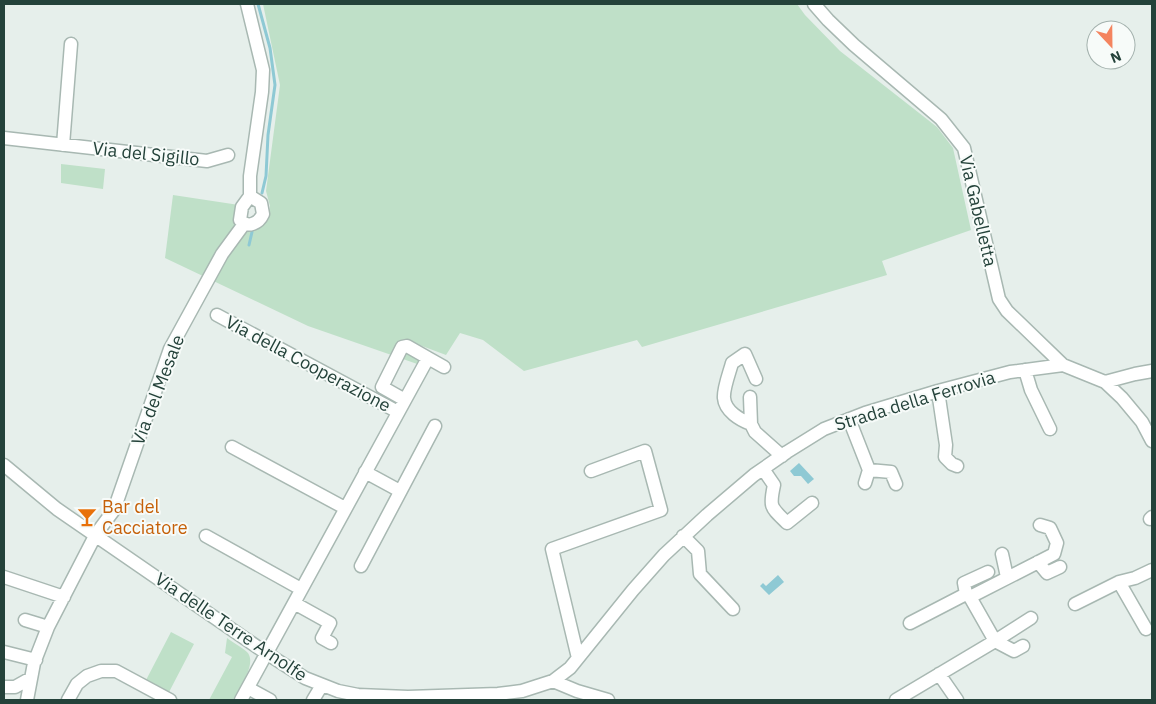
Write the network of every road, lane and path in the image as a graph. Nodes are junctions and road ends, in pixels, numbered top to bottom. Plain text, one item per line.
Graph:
1 (246, 4) edge
2 (814, 4) edge
3 (71, 44) dead end
4 (4, 138) edge
5 (63, 145) junction
6 (228, 155) dead end
7 (250, 196) junction
8 (244, 224) junction
9 (218, 315) dead end
10 (428, 358) junction
11 (1063, 365) junction
12 (444, 367) dead end
13 (1025, 370) junction
14 (1152, 371) edge
15 (756, 379) dead end
16 (1106, 382) junction
17 (938, 391) junction
18 (750, 397) dead end
19 (405, 400) junction
20 (398, 412) junction
21 (849, 419) junction
22 (751, 424) junction
23 (435, 426) dead end
24 (1050, 429) dead end
25 (1152, 441) edge
26 (232, 447) dead end
27 (782, 456) junction
28 (4, 465) edge
29 (957, 466) dead end
30 (763, 469) junction
31 (869, 470) junction
32 (591, 471) dead end
33 (365, 472) junction
34 (865, 483) dead end
35 (896, 484) dead end
36 (400, 491) junction
37 (812, 503) dead end
38 (345, 508) junction
39 (1040, 525) dead end
40 (96, 534) junction
41 (206, 536) dead end
42 (683, 536) junction
43 (1002, 554) dead end
44 (1038, 562) junction
45 (361, 566) dead end
46 (1060, 567) dead end
47 (1152, 570) edge
48 (988, 572) dead end
49 (4, 577) edge
50 (1007, 578) junction
51 (1120, 582) junction
52 (301, 589) junction
53 (968, 596) junction
54 (64, 597) junction
55 (294, 603) junction
56 (1075, 604) dead end
57 (733, 609) dead end
58 (1031, 618) dead end
59 (25, 620) dead end
60 (910, 623) dead end
61 (48, 627) junction
62 (1146, 629) dead end
63 (995, 641) junction
64 (331, 643) dead end
65 (1023, 646) dead end
66 (4, 652) edge
67 (266, 653) junction
68 (4, 657) edge
69 (574, 663) junction
70 (34, 668) junction
71 (940, 674) junction
72 (553, 681) junction
73 (322, 685) junction
74 (4, 687) edge
75 (248, 688) junction
76 (577, 691) junction
77 (457, 698) edge
78 (594, 698) edge
79 (26, 700) edge
80 (68, 700) edge
81 (170, 700) edge
82 (241, 700) edge
83 (270, 700) edge
84 (313, 700) edge
85 (608, 700) edge
86 (896, 700) edge
87 (957, 700) edge

1 - 7 street
2 - 11 street, Via Gabelletta
3 - 5 street
4 - 5 street, Via del Sigillo
5 - 6 street, Via del Sigillo
7 - 8 street
7 - 8 street, Via del Mesale
8 - 40 street, Via del Mesale
9 - 20 street, Via della Cooperazione
10 - 12 street
10 - 19 street, Via della Cooperazione
10 - 19 street, Via della Cooperazione
11 - 13 street, Strada della Ferrovia
11 - 16 street, Strada della Ferrovia
13 - 17 street, Strada della Ferrovia
13 - 24 street
14 - 16 street
15 - 22 street
16 - 25 street, Strada della Ferrovia
17 - 21 street, Strada della Ferrovia
17 - 29 street
18 - 22 street
19 - 20 street, Via della Cooperazione
20 - 33 street, Via della Cooperazione
21 - 27 street, Strada della Ferrovia
21 - 31 street
22 - 27 street
23 - 36 street
26 - 38 street
27 - 30 street, Strada della Ferrovia
28 - 40 street, Via delle Terre Arnolfe
30 - 37 street
30 - 42 street, Strada della Ferrovia
31 - 34 street
31 - 35 street
32 - 69 street
33 - 36 street
33 - 38 street, Via della Cooperazione
36 - 45 street
38 - 52 street, Via della Cooperazione
39 - 44 street
40 - 54 street, Via del Mesale
40 - 67 street, Via delle Terre Arnolfe
41 - 52 street
42 - 57 street
42 - 69 street, Strada della Ferrovia
43 - 50 street
44 - 46 street
44 - 50 street
47 - 51 street
48 - 53 street
49 - 54 street
50 - 53 street
51 - 56 street
51 - 62 street
52 - 55 street, Via della Cooperazione
53 - 60 street
53 - 63 street
54 - 61 street, Via del Mesale
55 - 64 street
55 - 67 street, Via della Cooperazione
58 - 63 street
59 - 61 street
61 - 70 street, Via del Mesale
63 - 65 street
63 - 71 street
66 - 70 street
67 - 73 street, Via delle Terre Arnolfe
67 - 75 street, Via della Cooperazione
68 - 70 street
69 - 72 street, Strada della Ferrovia
69 - 76 street
70 - 74 street
70 - 79 street, Via del Mesale
71 - 86 street
71 - 87 street
72 - 76 street
72 - 77 street, Via delle Terre Arnolfe
73 - 77 street, Via delle Terre Arnolfe
73 - 84 street
75 - 82 street, Via della Cooperazione
75 - 83 street
76 - 78 street
78 - 85 street
80 - 81 street

